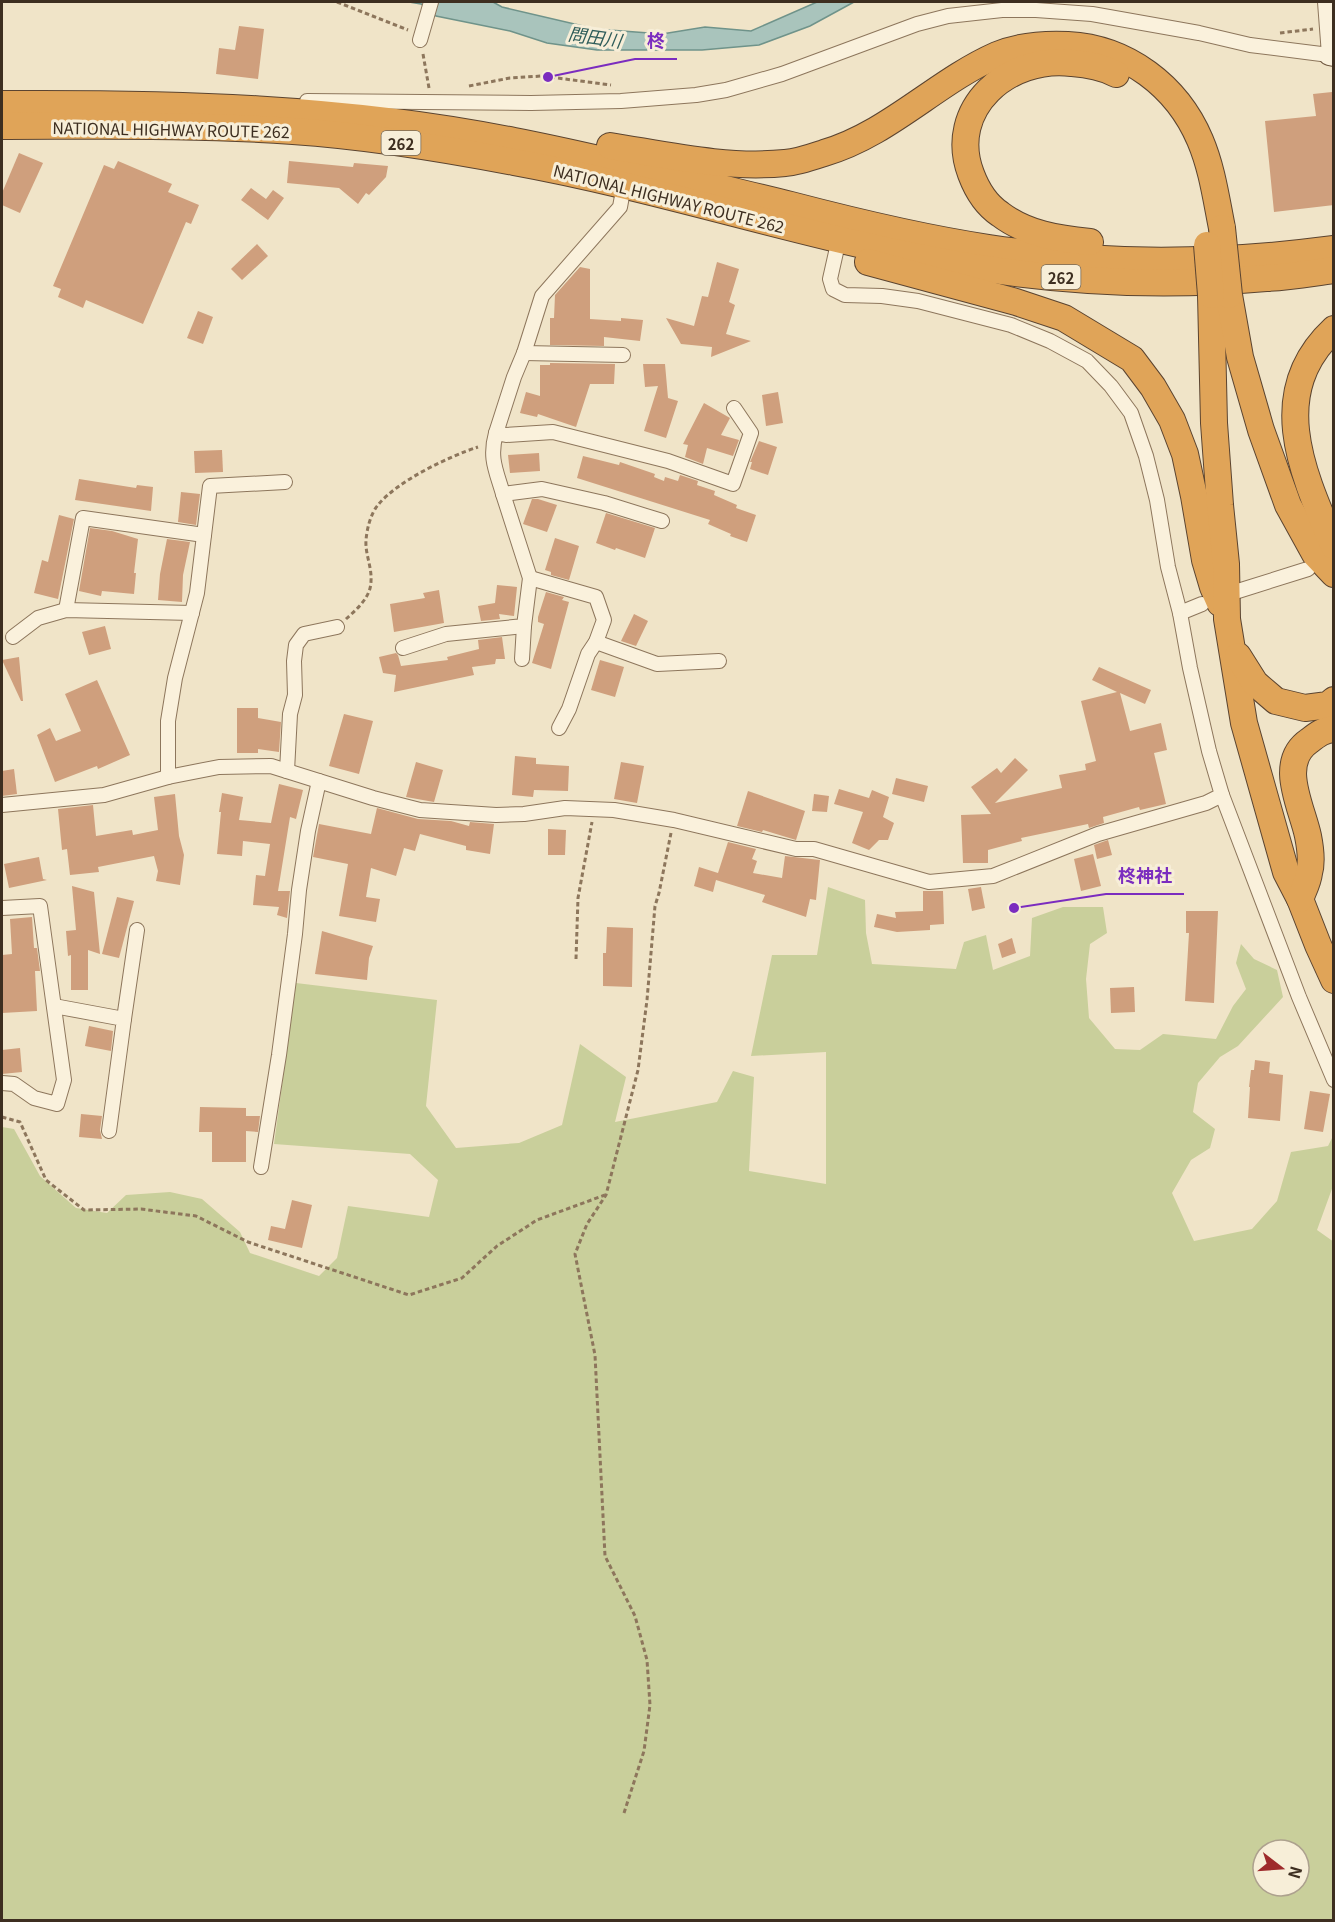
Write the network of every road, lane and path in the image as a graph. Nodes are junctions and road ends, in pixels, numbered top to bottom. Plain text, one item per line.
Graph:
1 (337, 2) edge
2 (430, 2) edge
3 (1325, 2) edge
4 (1327, 28) junction
5 (1284, 33) dead end
6 (421, 36) junction
7 (1331, 55) edge
8 (614, 85) dead end
9 (460, 88) dead end
10 (430, 91) dead end
11 (2, 104) edge
12 (110, 104) junction
13 (2, 126) edge
14 (437, 127) junction
15 (624, 185) junction
16 (1214, 228) junction
17 (837, 247) junction
18 (1334, 249) edge
19 (1160, 260) junction
20 (1334, 270) edge
21 (1220, 295) junction
22 (1334, 329) edge
23 (524, 353) junction
24 (623, 355) dead end
25 (734, 408) dead end
26 (496, 433) junction
27 (492, 448) junction
28 (285, 482) dead end
29 (503, 494) junction
30 (662, 521) dead end
31 (204, 534) junction
32 (1334, 546) edge
33 (1308, 569) dead end
34 (1334, 574) edge
35 (530, 578) junction
36 (1238, 591) dead end
37 (1202, 604) dead end
38 (66, 610) junction
39 (192, 613) junction
40 (1180, 613) junction
41 (1227, 619) junction
42 (524, 626) junction
43 (337, 627) joint
44 (13, 637) dead end
45 (596, 642) junction
46 (1232, 645) junction
47 (403, 648) dead end
48 (522, 659) dead end
49 (720, 661) dead end
50 (1334, 700) edge
51 (559, 728) dead end
52 (1334, 729) edge
53 (287, 771) junction
54 (168, 777) junction
55 (319, 781) junction
56 (1222, 795) junction
57 (2, 805) edge
58 (592, 808) junction
59 (674, 820) junction
60 (1300, 899) junction
61 (2, 908) edge
62 (137, 930) dead end
63 (576, 959) dead end
64 (1334, 980) edge
65 (54, 1006) junction
66 (124, 1020) junction
67 (1334, 1080) edge
68 (2, 1083) edge
69 (2, 1117) edge
70 (109, 1131) dead end
71 (261, 1167) dead end
72 (606, 1195) junction
73 (624, 1813) dead end

1 - 6 path
2 - 6 street
3 - 4 street
4 - 5 path
4 - 7 street
6 - 10 path
7 - 12 street
8 - 9 path
11 - 12 highway, NATIONAL HIGHWAY ROUTE 262 / 262
12 - 14 highway, NATIONAL HIGHWAY ROUTE 262 / 262
13 - 15 highway, NATIONAL HIGHWAY ROUTE 262 / 262
14 - 16 highway
14 - 19 highway, NATIONAL HIGHWAY ROUTE 262 / 262
15 - 17 highway, NATIONAL HIGHWAY ROUTE 262 / 262
15 - 23 street
16 - 19 highway
16 - 21 highway, bridge
17 - 20 highway, 262
17 - 40 street
17 - 41 highway
18 - 19 highway, NATIONAL HIGHWAY ROUTE 262 / 262
21 - 34 highway
21 - 41 highway
22 - 32 highway
23 - 24 street
23 - 26 street
25 - 26 street
26 - 27 street
27 - 29 street
27 - 43 path
28 - 31 street
29 - 30 street
29 - 35 street
31 - 38 street
31 - 39 street
33 - 36 street
35 - 42 street
35 - 45 street
37 - 40 street
38 - 39 street
38 - 44 street
39 - 54 street
40 - 56 street
41 - 46 highway
42 - 47 street
42 - 48 street
43 - 53 street
45 - 49 street
45 - 51 street
46 - 50 highway
46 - 60 highway
52 - 60 highway
53 - 54 street
53 - 55 street
54 - 57 street
55 - 58 street
55 - 71 street
56 - 59 street
56 - 67 street
58 - 59 street
58 - 63 path
59 - 72 path
60 - 64 highway
61 - 65 street
62 - 66 street
65 - 66 street
65 - 68 street
66 - 70 street
69 - 72 path
72 - 73 path

